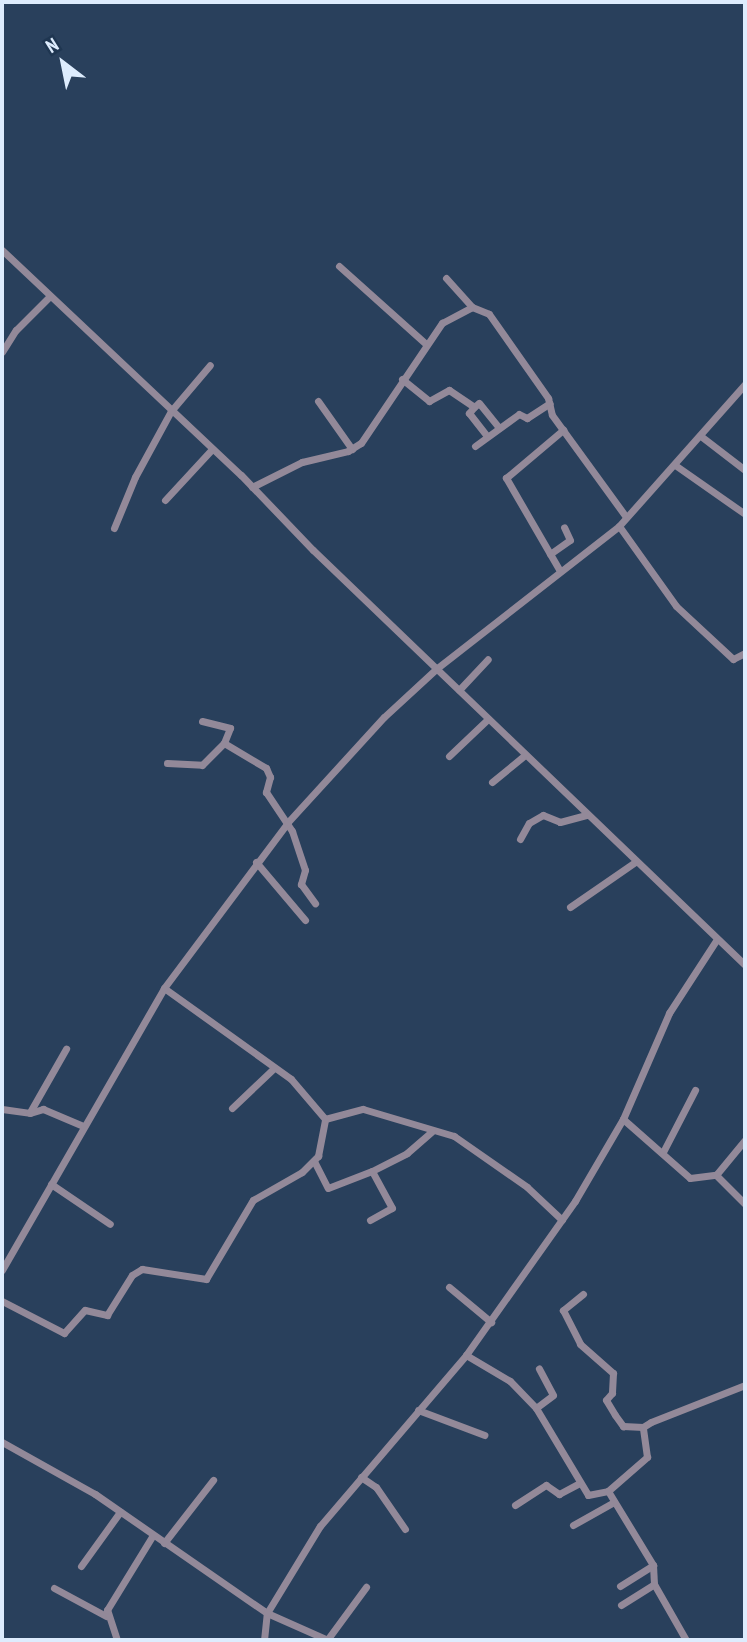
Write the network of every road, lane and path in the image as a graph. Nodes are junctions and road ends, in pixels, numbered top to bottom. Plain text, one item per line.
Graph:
1 (2, 250) edge
2 (9, 258) junction
3 (2, 263) edge
4 (339, 266) dead end
5 (446, 278) dead end
6 (49, 297) junction
7 (472, 307) junction
8 (426, 344) junction
9 (2, 352) edge
10 (210, 365) dead end
11 (402, 379) junction
12 (745, 384) edge
13 (317, 401) dead end
14 (550, 403) junction
15 (474, 407) junction
16 (171, 411) junction
17 (499, 428) junction
18 (563, 430) junction
19 (487, 436) junction
20 (702, 437) junction
21 (475, 446) dead end
22 (212, 449) junction
23 (352, 449) junction
24 (675, 466) junction
25 (745, 470) edge
26 (252, 486) junction
27 (165, 500) dead end
28 (745, 514) edge
29 (626, 517) junction
30 (619, 526) junction
31 (564, 527) dead end
32 (114, 528) dead end
33 (550, 554) junction
34 (560, 571) junction
35 (745, 653) edge
36 (488, 659) dead end
37 (436, 669) junction
38 (459, 690) junction
39 (488, 719) junction
40 (202, 721) dead end
41 (224, 743) junction
42 (525, 755) junction
43 (449, 756) dead end
44 (167, 763) dead end
45 (492, 782) dead end
46 (587, 815) junction
47 (288, 822) junction
48 (520, 839) dead end
49 (635, 862) junction
50 (256, 863) junction
51 (315, 903) dead end
52 (570, 907) dead end
53 (305, 920) dead end
54 (717, 939) junction
55 (745, 965) edge
56 (163, 988) junction
57 (66, 1049) dead end
58 (273, 1069) junction
59 (695, 1090) dead end
60 (232, 1108) dead end
61 (2, 1109) edge
62 (30, 1113) junction
63 (623, 1118) junction
64 (325, 1119) junction
65 (83, 1126) junction
66 (432, 1131) junction
67 (745, 1140) edge
68 (663, 1152) junction
69 (314, 1161) junction
70 (372, 1171) junction
71 (716, 1175) junction
72 (51, 1184) junction
73 (745, 1204) edge
74 (370, 1220) dead end
75 (562, 1220) junction
76 (110, 1224) dead end
77 (2, 1270) edge
78 (449, 1287) dead end
79 (583, 1294) dead end
80 (2, 1301) edge
81 (491, 1322) junction
82 (466, 1355) junction
83 (539, 1370) dead end
84 (745, 1385) edge
85 (536, 1408) junction
86 (418, 1410) junction
87 (643, 1427) junction
88 (484, 1435) dead end
89 (2, 1442) edge
90 (362, 1476) junction
91 (212, 1480) dead end
92 (578, 1484) junction
93 (608, 1491) junction
94 (614, 1502) junction
95 (515, 1505) dead end
96 (120, 1512) junction
97 (573, 1524) dead end
98 (405, 1529) dead end
99 (153, 1535) junction
100 (163, 1543) junction
101 (653, 1565) junction
102 (81, 1566) dead end
103 (653, 1584) junction
104 (620, 1586) dead end
105 (366, 1587) dead end
106 (54, 1588) dead end
107 (621, 1605) dead end
108 (267, 1614) junction
109 (106, 1616) junction
110 (117, 1640) edge
111 (264, 1640) edge
112 (327, 1640) edge
113 (686, 1640) edge

1 - 2 street
2 - 3 street
2 - 6 street
4 - 8 street
5 - 7 street
6 - 9 street
6 - 16 street
7 - 8 street
7 - 14 street
8 - 11 street
10 - 16 street
11 - 15 street
11 - 23 street
12 - 20 street
13 - 23 street
14 - 17 street
14 - 18 street
15 - 17 street
15 - 19 street
16 - 22 street
16 - 32 street
17 - 19 street
18 - 29 street
18 - 33 street
19 - 21 street
20 - 24 street
20 - 25 street
22 - 26 street
22 - 27 street
23 - 26 street
24 - 28 street
24 - 29 street
26 - 37 street
29 - 30 street
30 - 34 street
30 - 35 street
31 - 33 street
33 - 34 street
34 - 37 street
36 - 38 street
37 - 38 street
37 - 47 street
38 - 39 street
39 - 42 street
39 - 43 street
40 - 41 street
41 - 44 street
41 - 47 street
42 - 45 street
42 - 46 street
46 - 48 street
46 - 49 street
47 - 50 street
47 - 51 street
49 - 52 street
49 - 54 street
50 - 53 street
50 - 56 street
54 - 55 street
54 - 63 street
56 - 58 street
56 - 65 street
57 - 62 street
58 - 60 street
58 - 64 street
59 - 68 street
61 - 62 street
62 - 65 street
63 - 68 street
63 - 75 street
64 - 66 street
64 - 69 street
65 - 72 street
66 - 70 street
66 - 75 street
67 - 71 street
68 - 71 street
69 - 70 street
69 - 80 street
70 - 74 street
71 - 73 street
72 - 76 street
72 - 77 street
75 - 81 street
78 - 81 street
79 - 87 street
81 - 82 street
82 - 85 street
82 - 86 street
83 - 85 street
84 - 87 street
85 - 92 street
86 - 88 street
86 - 90 street
87 - 93 street
89 - 96 street
90 - 98 street
90 - 108 street
91 - 100 street
92 - 93 street
92 - 95 street
93 - 94 street
94 - 97 street
94 - 101 street
96 - 99 street
96 - 102 street
99 - 100 street
99 - 109 street
100 - 108 street
101 - 103 street
101 - 104 street
103 - 107 street
103 - 113 street
105 - 112 street
106 - 109 street
108 - 111 street
108 - 112 street
109 - 110 street

